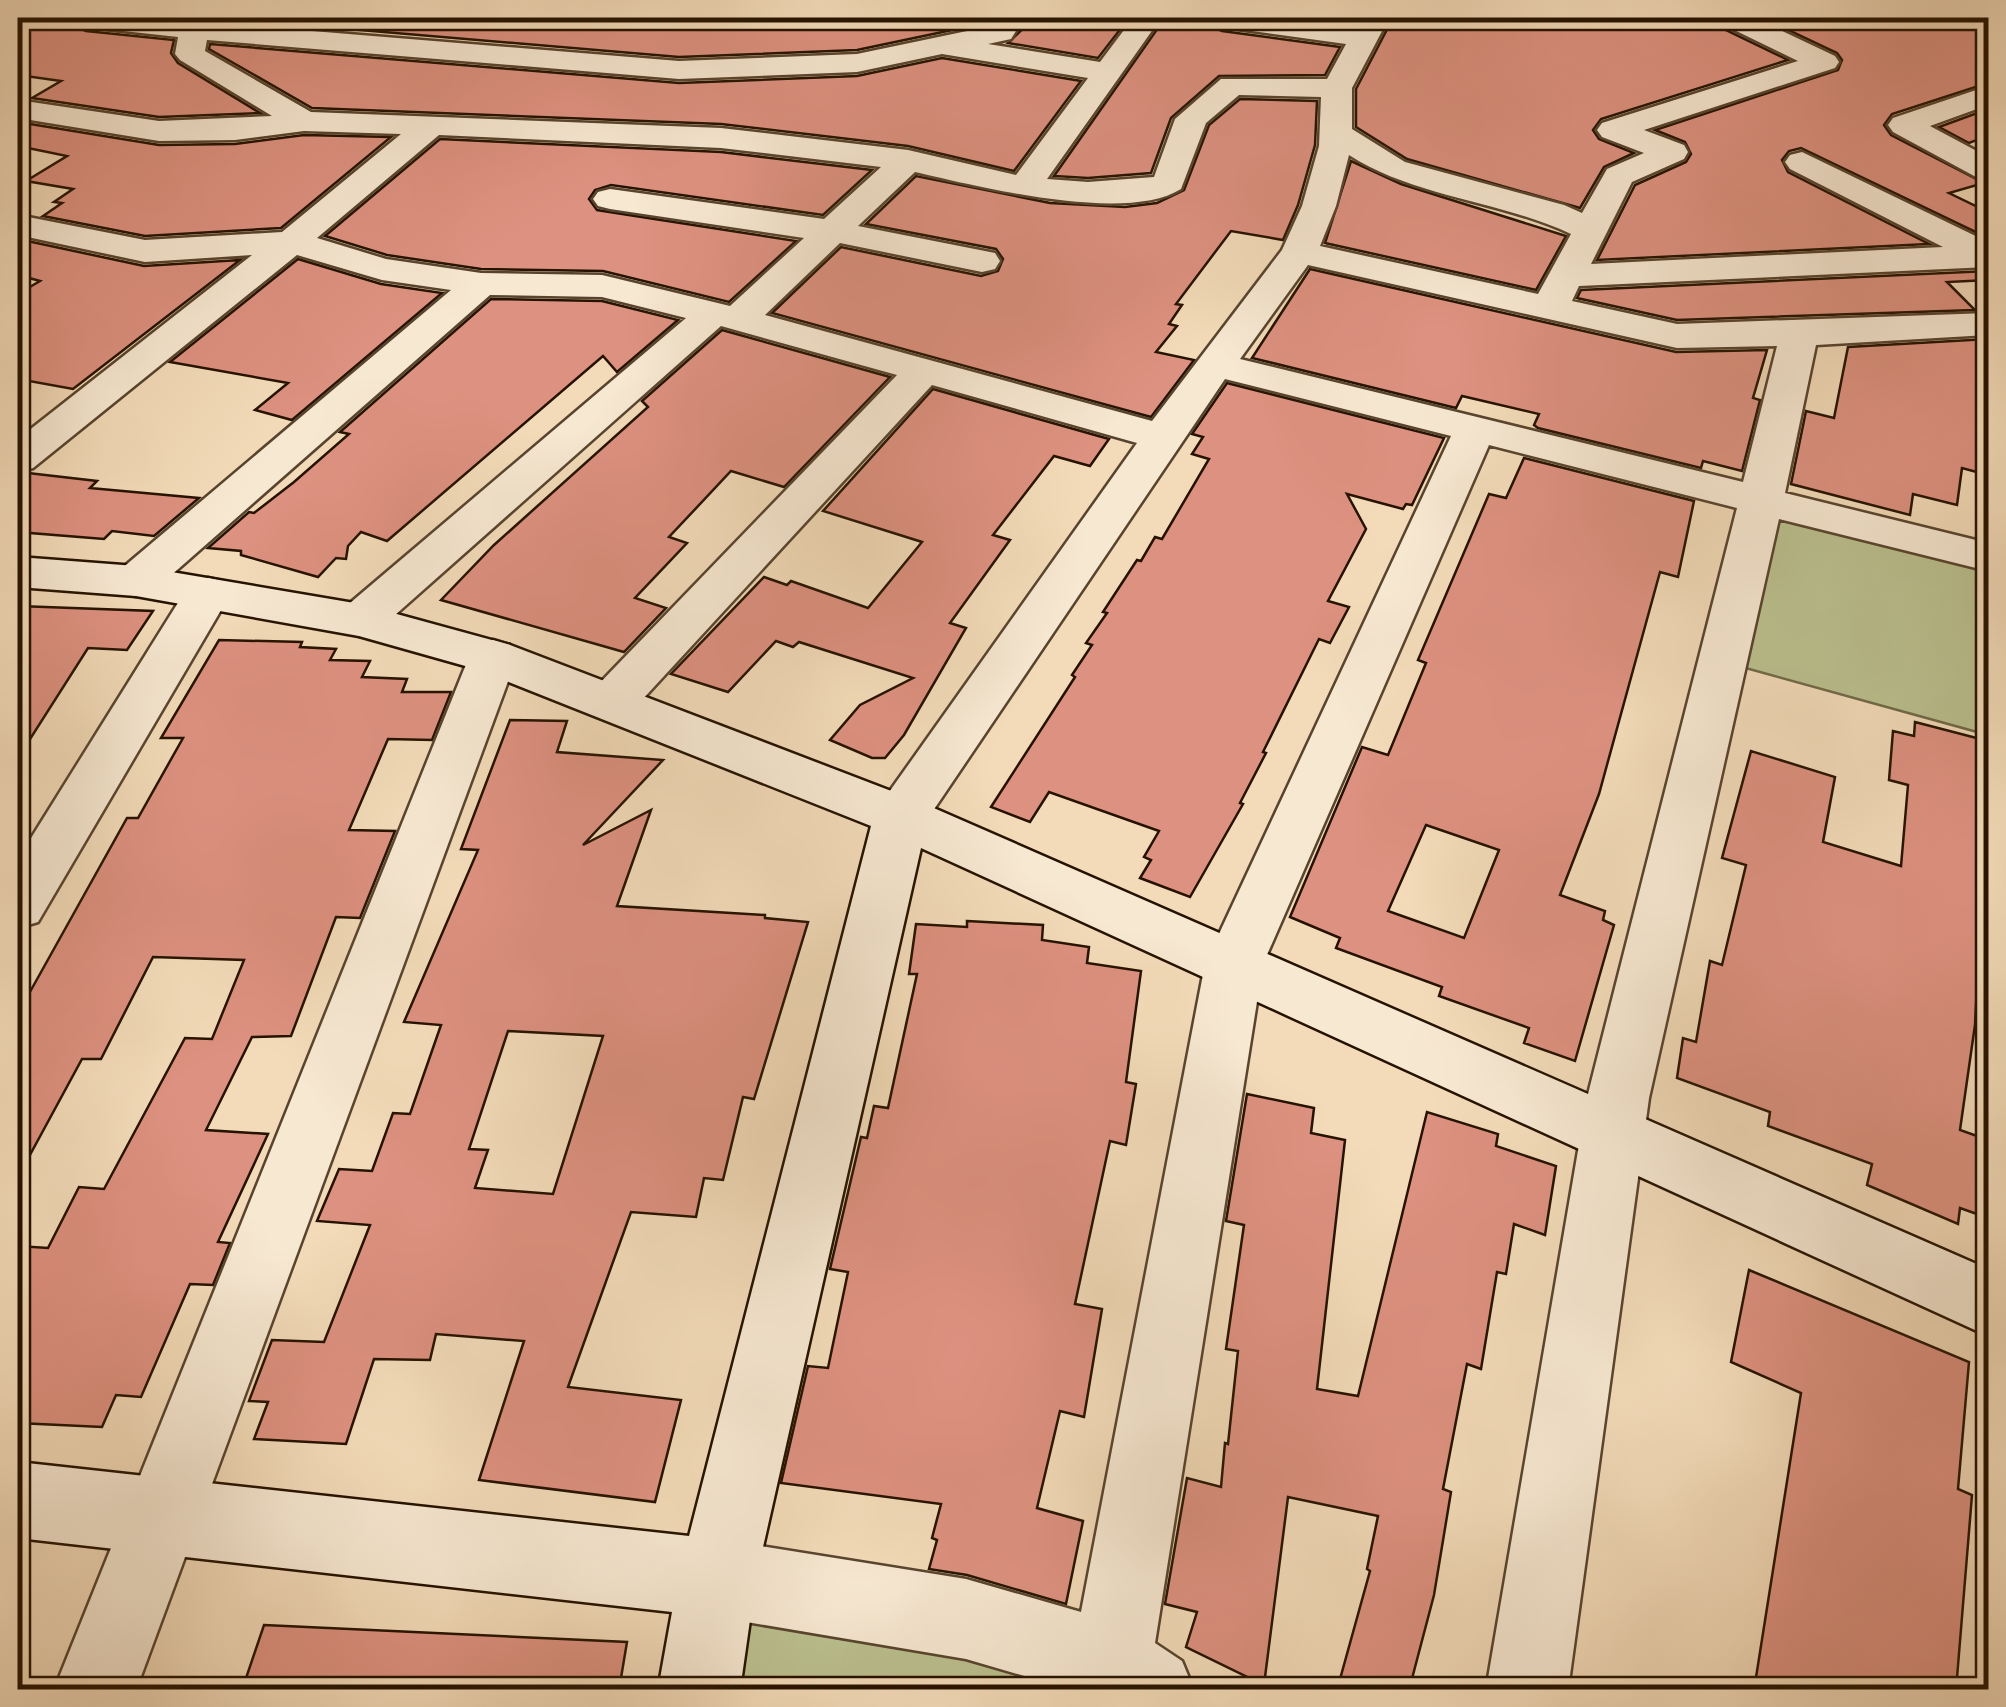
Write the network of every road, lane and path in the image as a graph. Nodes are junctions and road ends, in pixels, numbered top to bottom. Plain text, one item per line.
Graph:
1 (87, 18) edge
2 (1010, 18) edge
3 (1147, 18) edge
4 (1223, 18) edge
5 (1752, 18) edge
6 (198, 24) edge
7 (1370, 28) edge
8 (948, 45) junction
9 (1108, 72) junction
10 (1337, 88) junction
11 (1988, 95) edge
12 (18, 109) edge
13 (304, 121) junction
14 (431, 125) junction
15 (1336, 134) junction
16 (908, 160) junction
17 (1802, 162) dead end
18 (1988, 170) edge
19 (1024, 187) junction
20 (610, 199) dead end
21 (18, 224) edge
22 (1590, 230) junction
23 (832, 231) junction
24 (292, 242) junction
25 (1299, 252) junction
26 (982, 262) dead end
27 (482, 284) junction
28 (1559, 292) junction
29 (726, 316) junction
30 (1988, 324) edge
31 (1799, 334) junction
32 (1217, 365) junction
33 (924, 370) junction
34 (1475, 429) junction
35 (1162, 437) junction
36 (18, 458) edge
37 (1759, 500) junction
38 (1988, 557) edge
39 (18, 572) edge
40 (136, 581) junction
41 (208, 593) junction
42 (360, 620) junction
43 (493, 657) junction
44 (611, 702) junction
45 (901, 816) junction
46 (18, 906) edge
47 (1234, 964) junction
48 (1613, 1133) junction
49 (1988, 1303) edge
50 (18, 1500) edge
51 (161, 1517) junction
52 (717, 1578) junction
53 (1133, 1675) edge
54 (95, 1690) edge
55 (699, 1690) edge
56 (1528, 1690) edge

1 - 6 street
2 - 8 street
3 - 9 street
4 - 7 street
5 - 22 street
6 - 8 street
6 - 13 street
7 - 10 street
8 - 9 street
9 - 19 street
10 - 15 street
10 - 19 street
11 - 18 street
12 - 13 street
13 - 14 street
14 - 16 street
14 - 24 street
15 - 22 street
15 - 25 street
16 - 19 street
16 - 23 street
17 - 28 street
20 - 23 street
21 - 24 street
22 - 28 street
23 - 26 street
23 - 29 street
24 - 27 street
24 - 36 street
25 - 28 street
25 - 32 street
27 - 29 street
27 - 40 street
28 - 31 street
29 - 33 street
29 - 42 street
30 - 31 street
31 - 37 street
32 - 34 street
32 - 35 street
33 - 35 street
33 - 44 street
34 - 37 street
34 - 47 street
35 - 45 street
37 - 38 street
37 - 48 street
39 - 40 street
40 - 41 street
41 - 42 street
41 - 46 street
42 - 43 street
43 - 44 street
43 - 51 street
44 - 45 street
45 - 47 street
45 - 52 street
47 - 48 street
47 - 53 street
48 - 49 street
48 - 56 street
50 - 51 street
51 - 52 street
51 - 54 street
52 - 53 street
52 - 55 street

